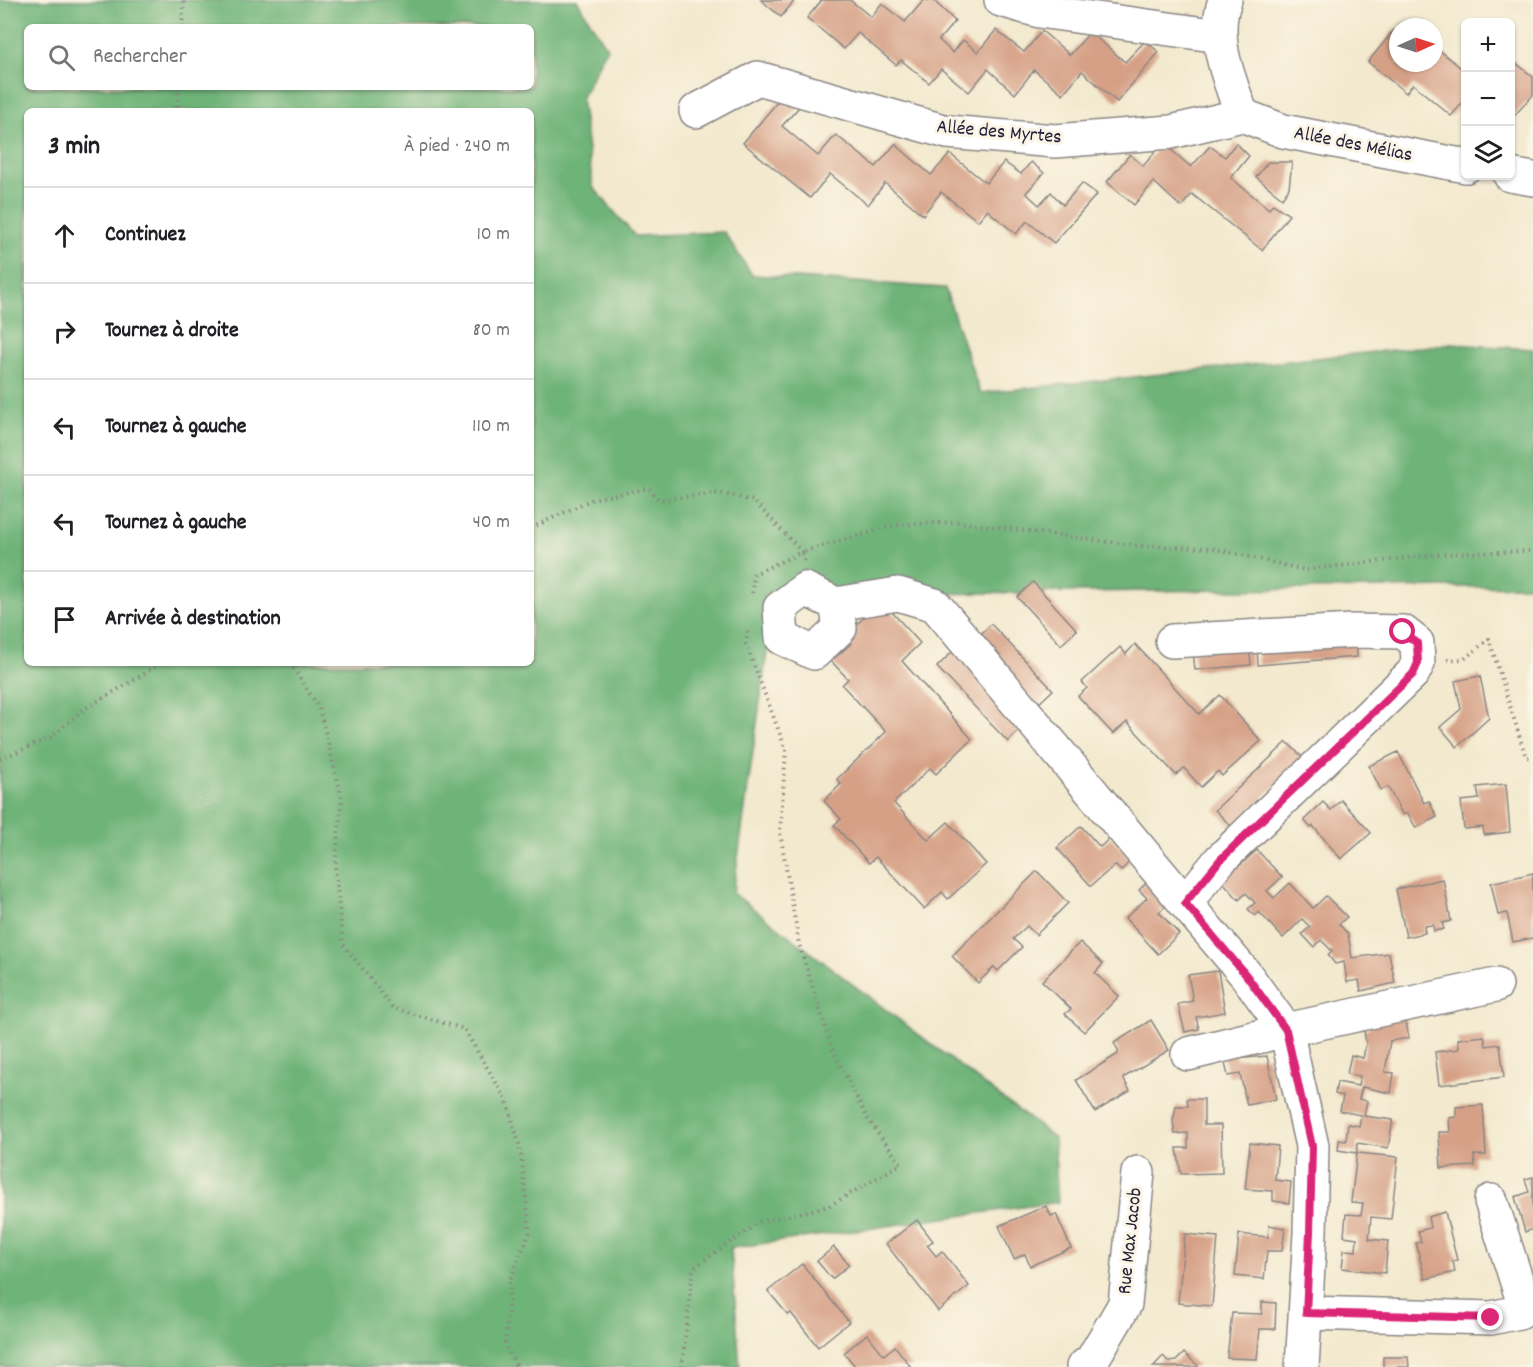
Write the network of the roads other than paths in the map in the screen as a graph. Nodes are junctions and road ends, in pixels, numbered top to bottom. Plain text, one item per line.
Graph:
1 (1001, 0) edge
2 (1225, 0) edge
3 (1220, 36) junction
4 (696, 111) dead end
5 (1242, 115) junction
6 (1461, 165) edge
7 (1515, 176) edge
8 (1533, 179) edge
9 (836, 604) dead end
10 (1172, 641) dead end
11 (1185, 903) junction
12 (1496, 985) dead end
13 (1286, 1030) junction
14 (1188, 1054) dead end
15 (1138, 1173) dead end
16 (1491, 1201) dead end
17 (1306, 1313) junction
18 (1083, 1367) edge
19 (1302, 1367) edge

1 - 3 street
2 - 3 street
3 - 5 street
4 - 5 street, Allée des Myrtes
5 - 6 street, Allée des Mélias
7 - 8 street
9 - 11 street
10 - 11 street
11 - 13 street
12 - 13 street
13 - 14 street
13 - 17 street
15 - 18 street, Rue Max Jacob
16 - 17 street
17 - 19 street

